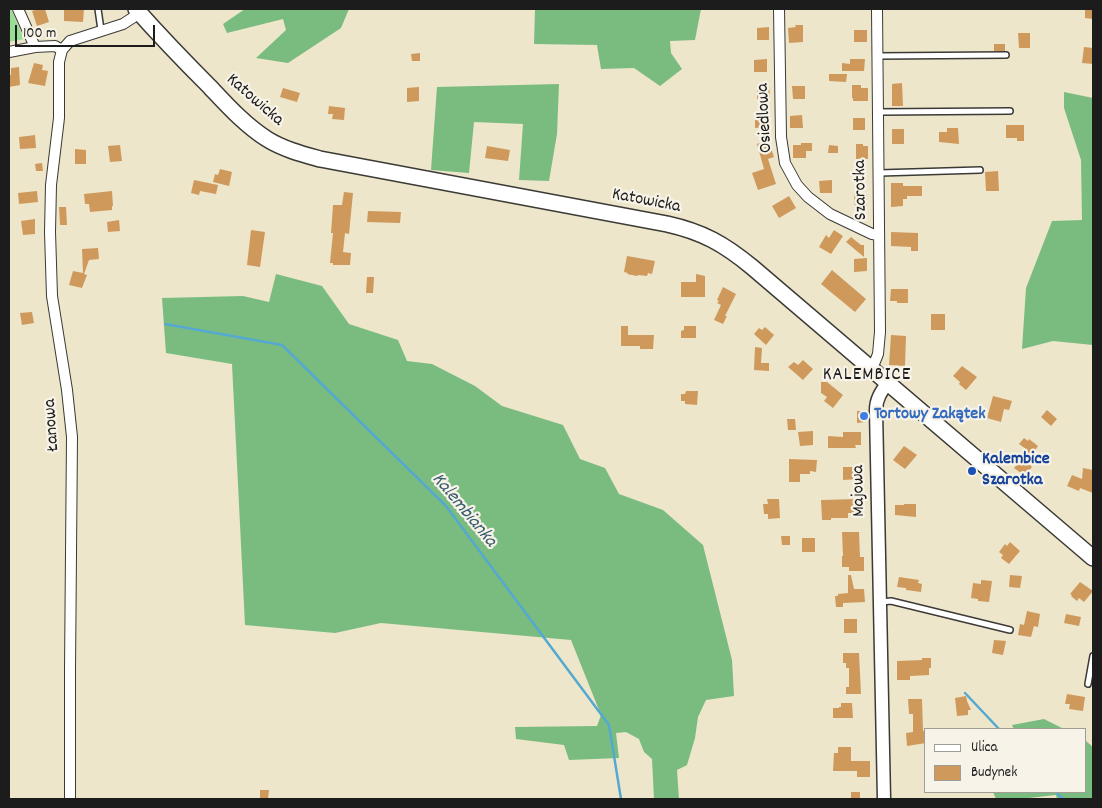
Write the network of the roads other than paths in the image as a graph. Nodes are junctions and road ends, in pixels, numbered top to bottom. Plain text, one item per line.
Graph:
1 (18, 9) edge
2 (98, 9) edge
3 (779, 9) edge
4 (877, 9) edge
5 (138, 11) edge
6 (101, 30) junction
7 (35, 47) junction
8 (62, 50) junction
9 (9, 52) edge
10 (1006, 55) dead end
11 (877, 56) junction
12 (1010, 111) dead end
13 (877, 112) junction
14 (980, 170) dead end
15 (879, 173) junction
16 (879, 236) junction
17 (872, 369) junction
18 (888, 382) junction
19 (1093, 558) edge
20 (880, 602) junction
21 (1010, 630) dead end
22 (1093, 656) edge
23 (1088, 684) dead end
24 (70, 799) edge
25 (884, 799) edge

1 - 7 street
2 - 6 lane
3 - 16 street, Osiedlowa
4 - 11 street, Szarotka
5 - 6 street
5 - 17 main road, Katowicka
6 - 8 street
7 - 8 street
7 - 9 street
8 - 24 street, Łanowa
10 - 11 lane
11 - 13 street, Szarotka
12 - 13 lane
13 - 15 street, Szarotka
14 - 15 lane
15 - 16 street, Szarotka
16 - 17 street, Szarotka
17 - 18 main road, Katowicka
18 - 19 main road, Katowicka
18 - 20 street, Majowa
20 - 21 lane
20 - 25 street, Majowa
22 - 23 lane

